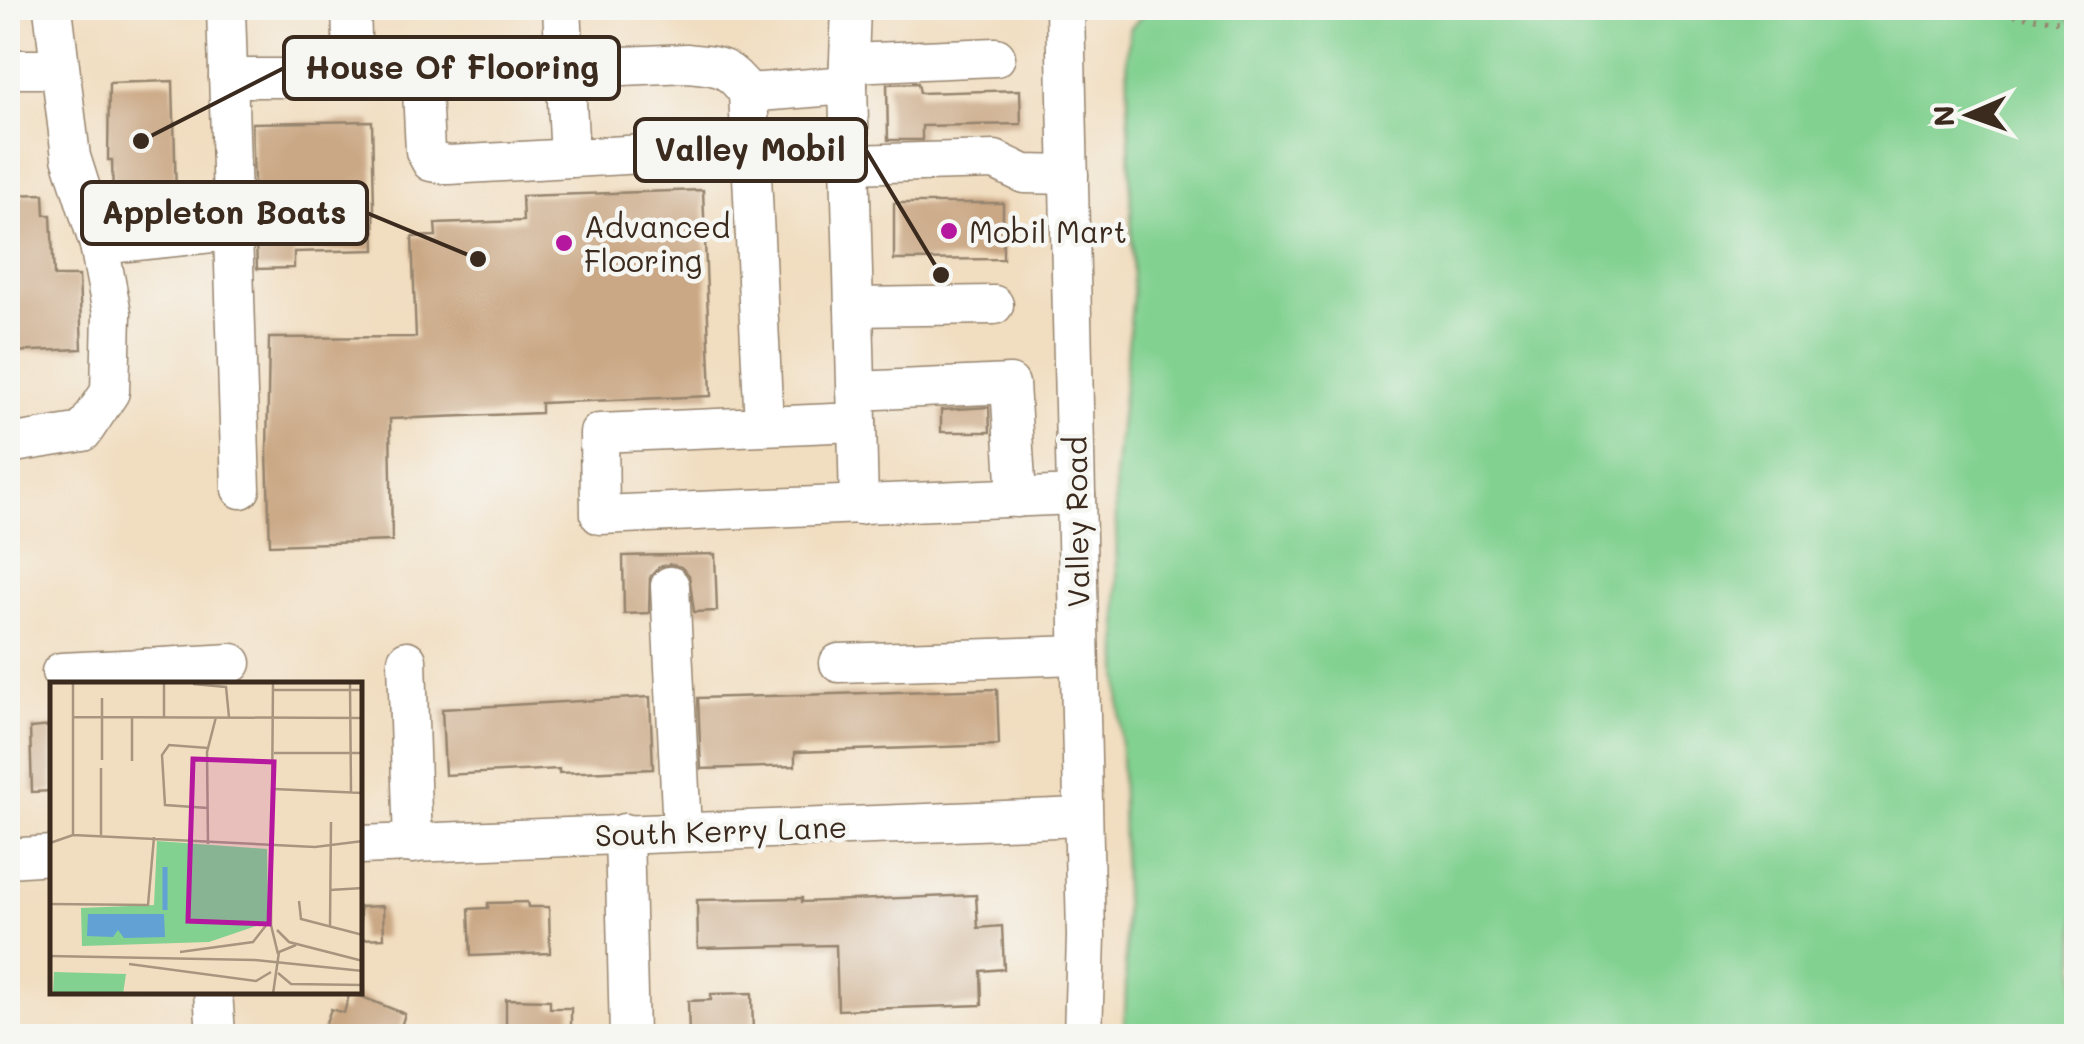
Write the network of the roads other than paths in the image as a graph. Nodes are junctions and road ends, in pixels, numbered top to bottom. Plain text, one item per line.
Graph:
1 (53, 8) edge
2 (226, 8) edge
3 (351, 8) edge
4 (562, 8) edge
5 (850, 8) edge
6 (1065, 8) edge
7 (996, 57) dead end
8 (566, 68) junction
9 (59, 69) junction
10 (8, 70) edge
11 (848, 74) junction
12 (228, 78) junction
13 (748, 93) junction
14 (750, 148) junction
15 (570, 158) junction
16 (850, 164) junction
17 (1069, 175) junction
18 (231, 232) junction
19 (99, 246) junction
20 (994, 305) dead end
21 (854, 307) junction
22 (856, 406) junction
23 (764, 426) junction
24 (8, 444) edge
25 (241, 489) dead end
26 (1076, 495) junction
27 (1016, 498) junction
28 (859, 505) junction
29 (670, 586) dead end
30 (1078, 655) junction
31 (406, 660) dead end
32 (840, 663) dead end
33 (232, 664) dead end
34 (62, 672) dead end
35 (144, 676) edge
36 (1082, 818) junction
37 (682, 831) junction
38 (624, 833) junction
39 (414, 844) junction
40 (362, 845) edge
41 (50, 856) edge
42 (8, 858) edge
43 (213, 994) edge
44 (216, 1034) edge
45 (630, 1036) edge
46 (1084, 1036) edge

1 - 9 street
2 - 12 street
3 - 12 street
4 - 8 street
5 - 11 street
6 - 17 street, Valley Road
7 - 11 street
8 - 13 street
8 - 15 street
8 - 15 street
9 - 10 street
9 - 19 street
11 - 13 street
11 - 16 street
12 - 18 street
13 - 14 street
14 - 15 street
14 - 23 street
16 - 17 street
16 - 21 street
17 - 26 street, Valley Road
18 - 19 street
18 - 25 street
19 - 24 street
20 - 21 street
21 - 22 street
22 - 23 street
22 - 27 street
22 - 28 street
23 - 28 street
26 - 27 street
26 - 30 street, Valley Road
27 - 28 street
29 - 37 street
30 - 32 street
30 - 36 street, Valley Road
31 - 39 street
33 - 35 street
34 - 35 street
36 - 37 street, South Kerry Lane
36 - 46 street, Valley Road
37 - 38 street, South Kerry Lane
38 - 39 street, South Kerry Lane
38 - 45 street
39 - 40 street, South Kerry Lane
41 - 42 street
43 - 44 street

